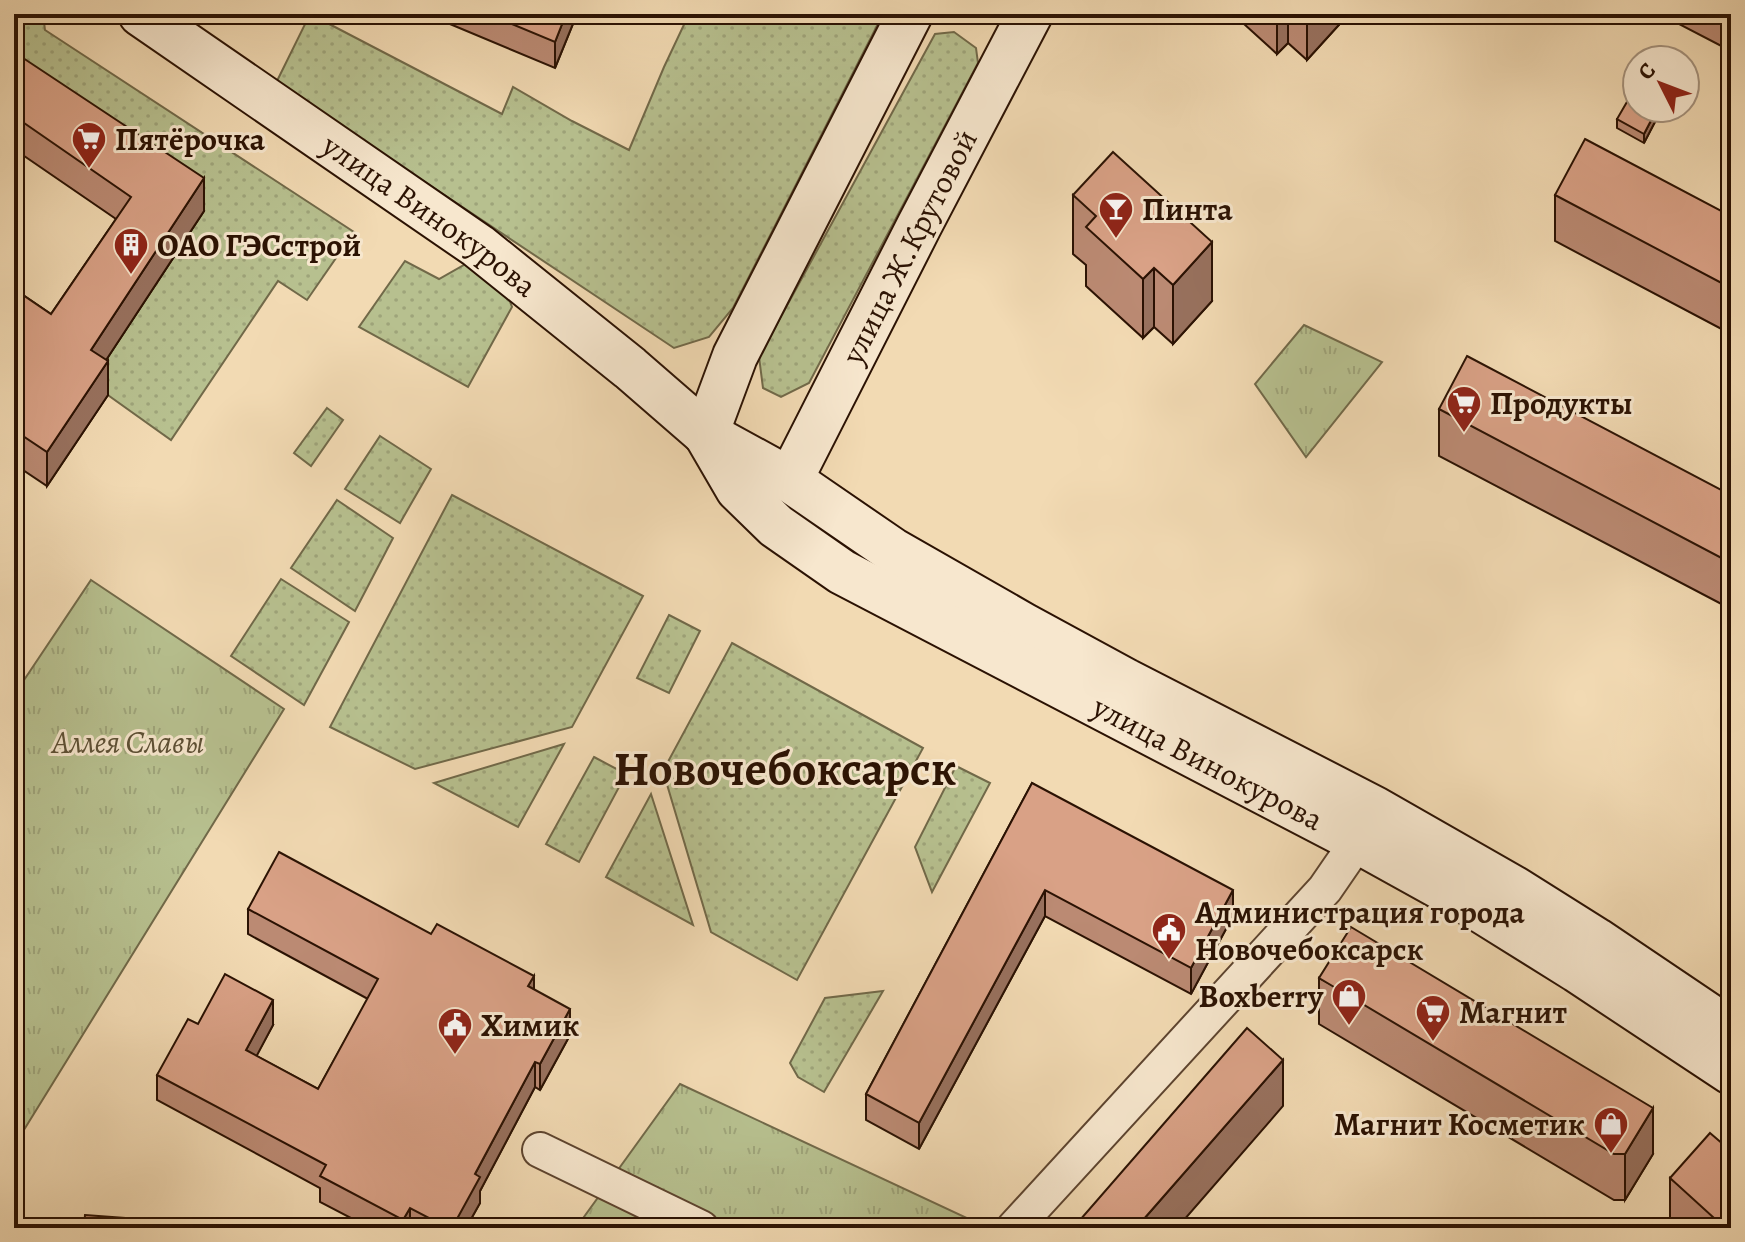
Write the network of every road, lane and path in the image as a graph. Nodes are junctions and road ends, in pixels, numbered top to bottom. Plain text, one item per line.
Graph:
1 (141, 14) edge
2 (910, 14) edge
3 (1030, 14) edge
4 (706, 434) junction
5 (790, 480) junction
6 (1366, 825) junction
7 (1731, 1031) edge
8 (1731, 1072) edge
9 (540, 1150) dead end
10 (701, 1228) edge
11 (1014, 1228) edge

1 - 4 main road, улица Винокурова
2 - 4 main road
3 - 5 main road, улица Ж.Крутовой
4 - 5 main road, улица Винокурова
4 - 6 main road, улица Винокурова
5 - 6 main road, улица Винокурова
6 - 7 main road, улица Винокурова
6 - 8 main road, улица Винокурова
6 - 11 street
9 - 10 street

